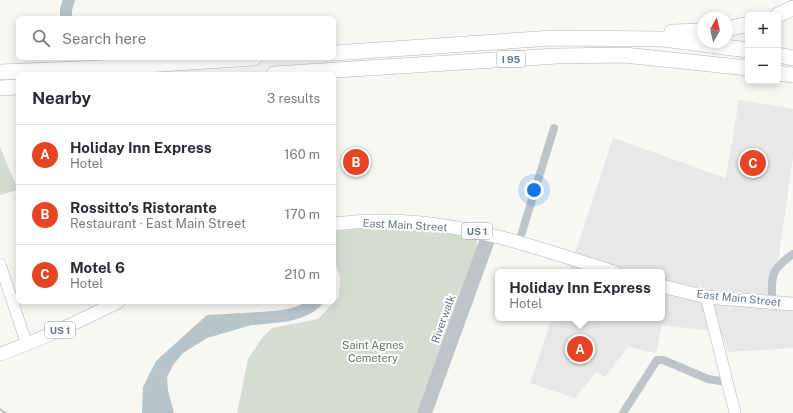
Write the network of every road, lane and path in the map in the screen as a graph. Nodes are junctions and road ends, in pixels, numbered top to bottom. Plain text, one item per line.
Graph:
1 (793, 8) edge
2 (781, 14) edge
3 (745, 25) edge
4 (733, 28) edge
5 (697, 31) edge
6 (553, 38) junction
7 (745, 50) edge
8 (336, 53) edge
9 (781, 56) edge
10 (793, 58) edge
11 (223, 60) edge
12 (745, 68) edge
13 (0, 72) edge
14 (305, 72) edge
15 (781, 73) edge
16 (793, 75) edge
17 (16, 87) edge
18 (0, 88) edge
19 (554, 128) dead end
20 (336, 224) edge
21 (490, 234) junction
22 (519, 242) junction
23 (793, 254) edge
24 (0, 264) edge
25 (604, 269) edge
26 (665, 287) edge
27 (706, 297) junction
28 (772, 303) junction
29 (114, 304) edge
30 (793, 304) edge
31 (27, 345) junction
32 (0, 354) edge
33 (726, 382) junction
34 (421, 413) edge
35 (428, 413) edge
36 (623, 413) edge
37 (735, 413) edge

1 - 2 highway
3 - 4 highway
5 - 6 highway
6 - 7 highway, I 95
6 - 8 highway, I 95
9 - 10 highway
11 - 13 highway
12 - 14 highway, I 95
15 - 16 highway
17 - 18 highway
19 - 22 street
20 - 21 main road, East Main Street / US 1
21 - 22 main road, East Main Street / US 1
21 - 34 street, Riverwalk
21 - 35 street, Riverwalk
22 - 25 main road, East Main Street / US 1
23 - 28 street
24 - 31 street
26 - 27 main road, East Main Street
27 - 28 main road, East Main Street
27 - 33 street
28 - 30 main road, East Main Street
29 - 31 main road, US 1
31 - 32 main road, US 1
33 - 36 street
33 - 37 street

